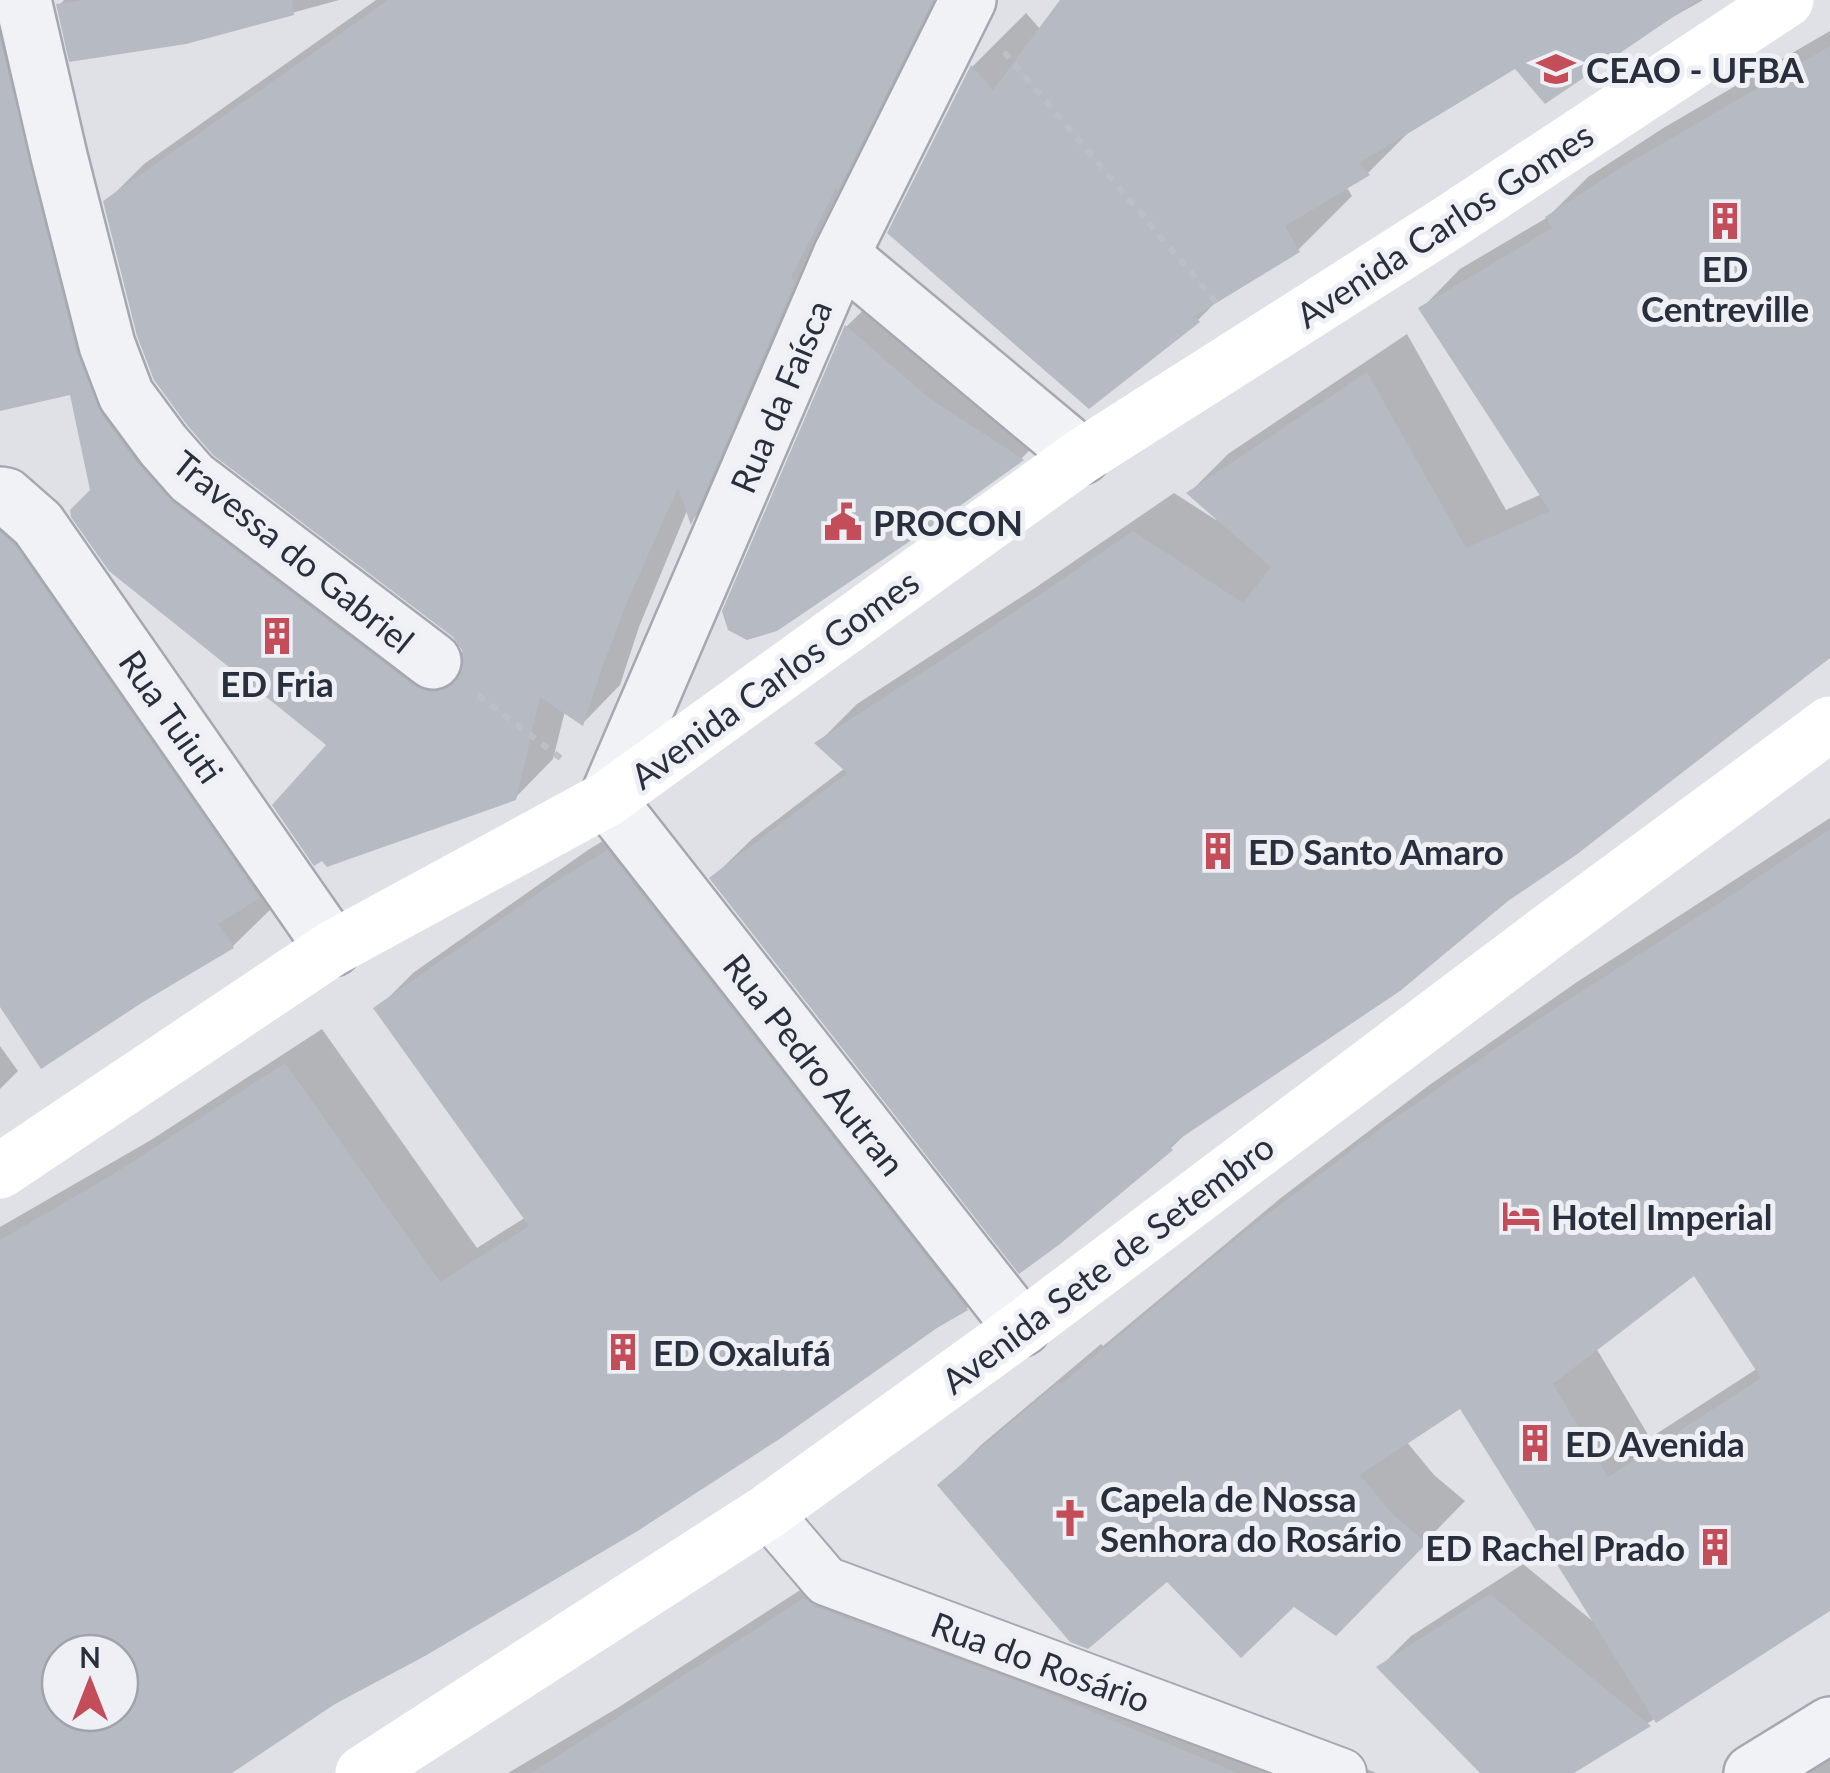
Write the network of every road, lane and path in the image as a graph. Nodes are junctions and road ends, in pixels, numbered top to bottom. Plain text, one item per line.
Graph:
1 (22, 0) edge
2 (968, 0) edge
3 (1786, 0) edge
4 (1014, 63) dead end
5 (841, 255) junction
6 (1254, 347) junction
7 (1082, 456) junction
8 (0, 494) edge
9 (433, 661) joint
10 (1830, 724) edge
11 (607, 799) junction
12 (333, 948) junction
13 (0, 1171) edge
14 (1022, 1328) junction
15 (767, 1512) junction
16 (1830, 1725) edge
17 (363, 1773) edge
18 (1342, 1773) edge
19 (1752, 1773) edge

1 - 9 street, Travessa do Gabriel
2 - 5 street, Rua da Faísca
3 - 6 main road, Avenida Carlos Gomes
4 - 6 path
5 - 7 street
5 - 11 street, Rua da Faísca
6 - 7 main road, Avenida Carlos Gomes
7 - 11 main road, Avenida Carlos Gomes
8 - 12 street, Rua Tuiuti
9 - 11 path, Travessa do Gabriel
10 - 14 main road, Avenida Sete de Setembro
11 - 12 main road, Avenida Carlos Gomes
11 - 14 street, Rua Pedro Autran
12 - 13 main road, Avenida Carlos Gomes
14 - 15 main road, Avenida Sete de Setembro
15 - 17 main road, Avenida Sete de Setembro
15 - 18 street, Rua do Rosário
16 - 19 street

